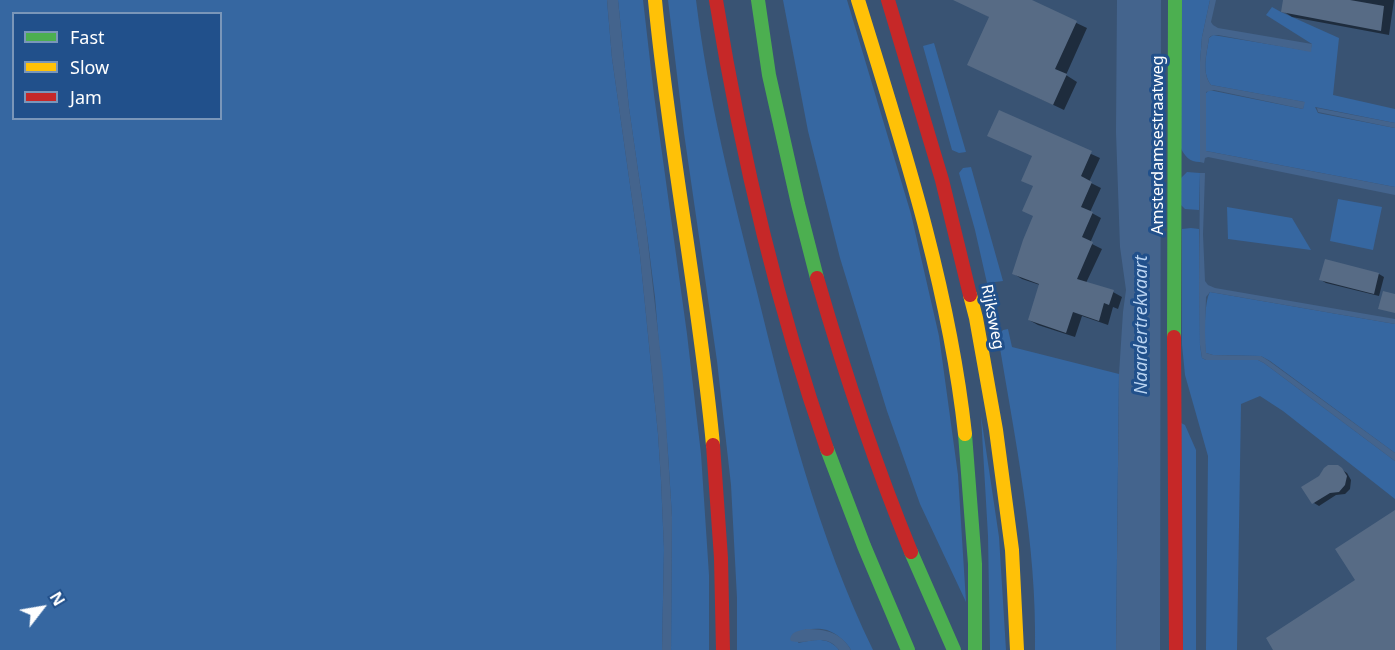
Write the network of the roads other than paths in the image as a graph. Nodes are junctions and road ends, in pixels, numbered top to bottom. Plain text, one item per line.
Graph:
1 (655, 0) edge
2 (716, 0) edge
3 (758, 0) edge
4 (858, 0) edge
5 (888, 0) edge
6 (1175, 0) edge
7 (723, 650) edge
8 (908, 650) edge
9 (954, 650) edge
10 (975, 650) edge
11 (1017, 650) edge
12 (1176, 650) edge

1 - 7 main road
2 - 8 main road
3 - 9 main road
4 - 10 main road
5 - 11 main road, Rijksweg
6 - 12 main road, Amsterdamsestraatweg

